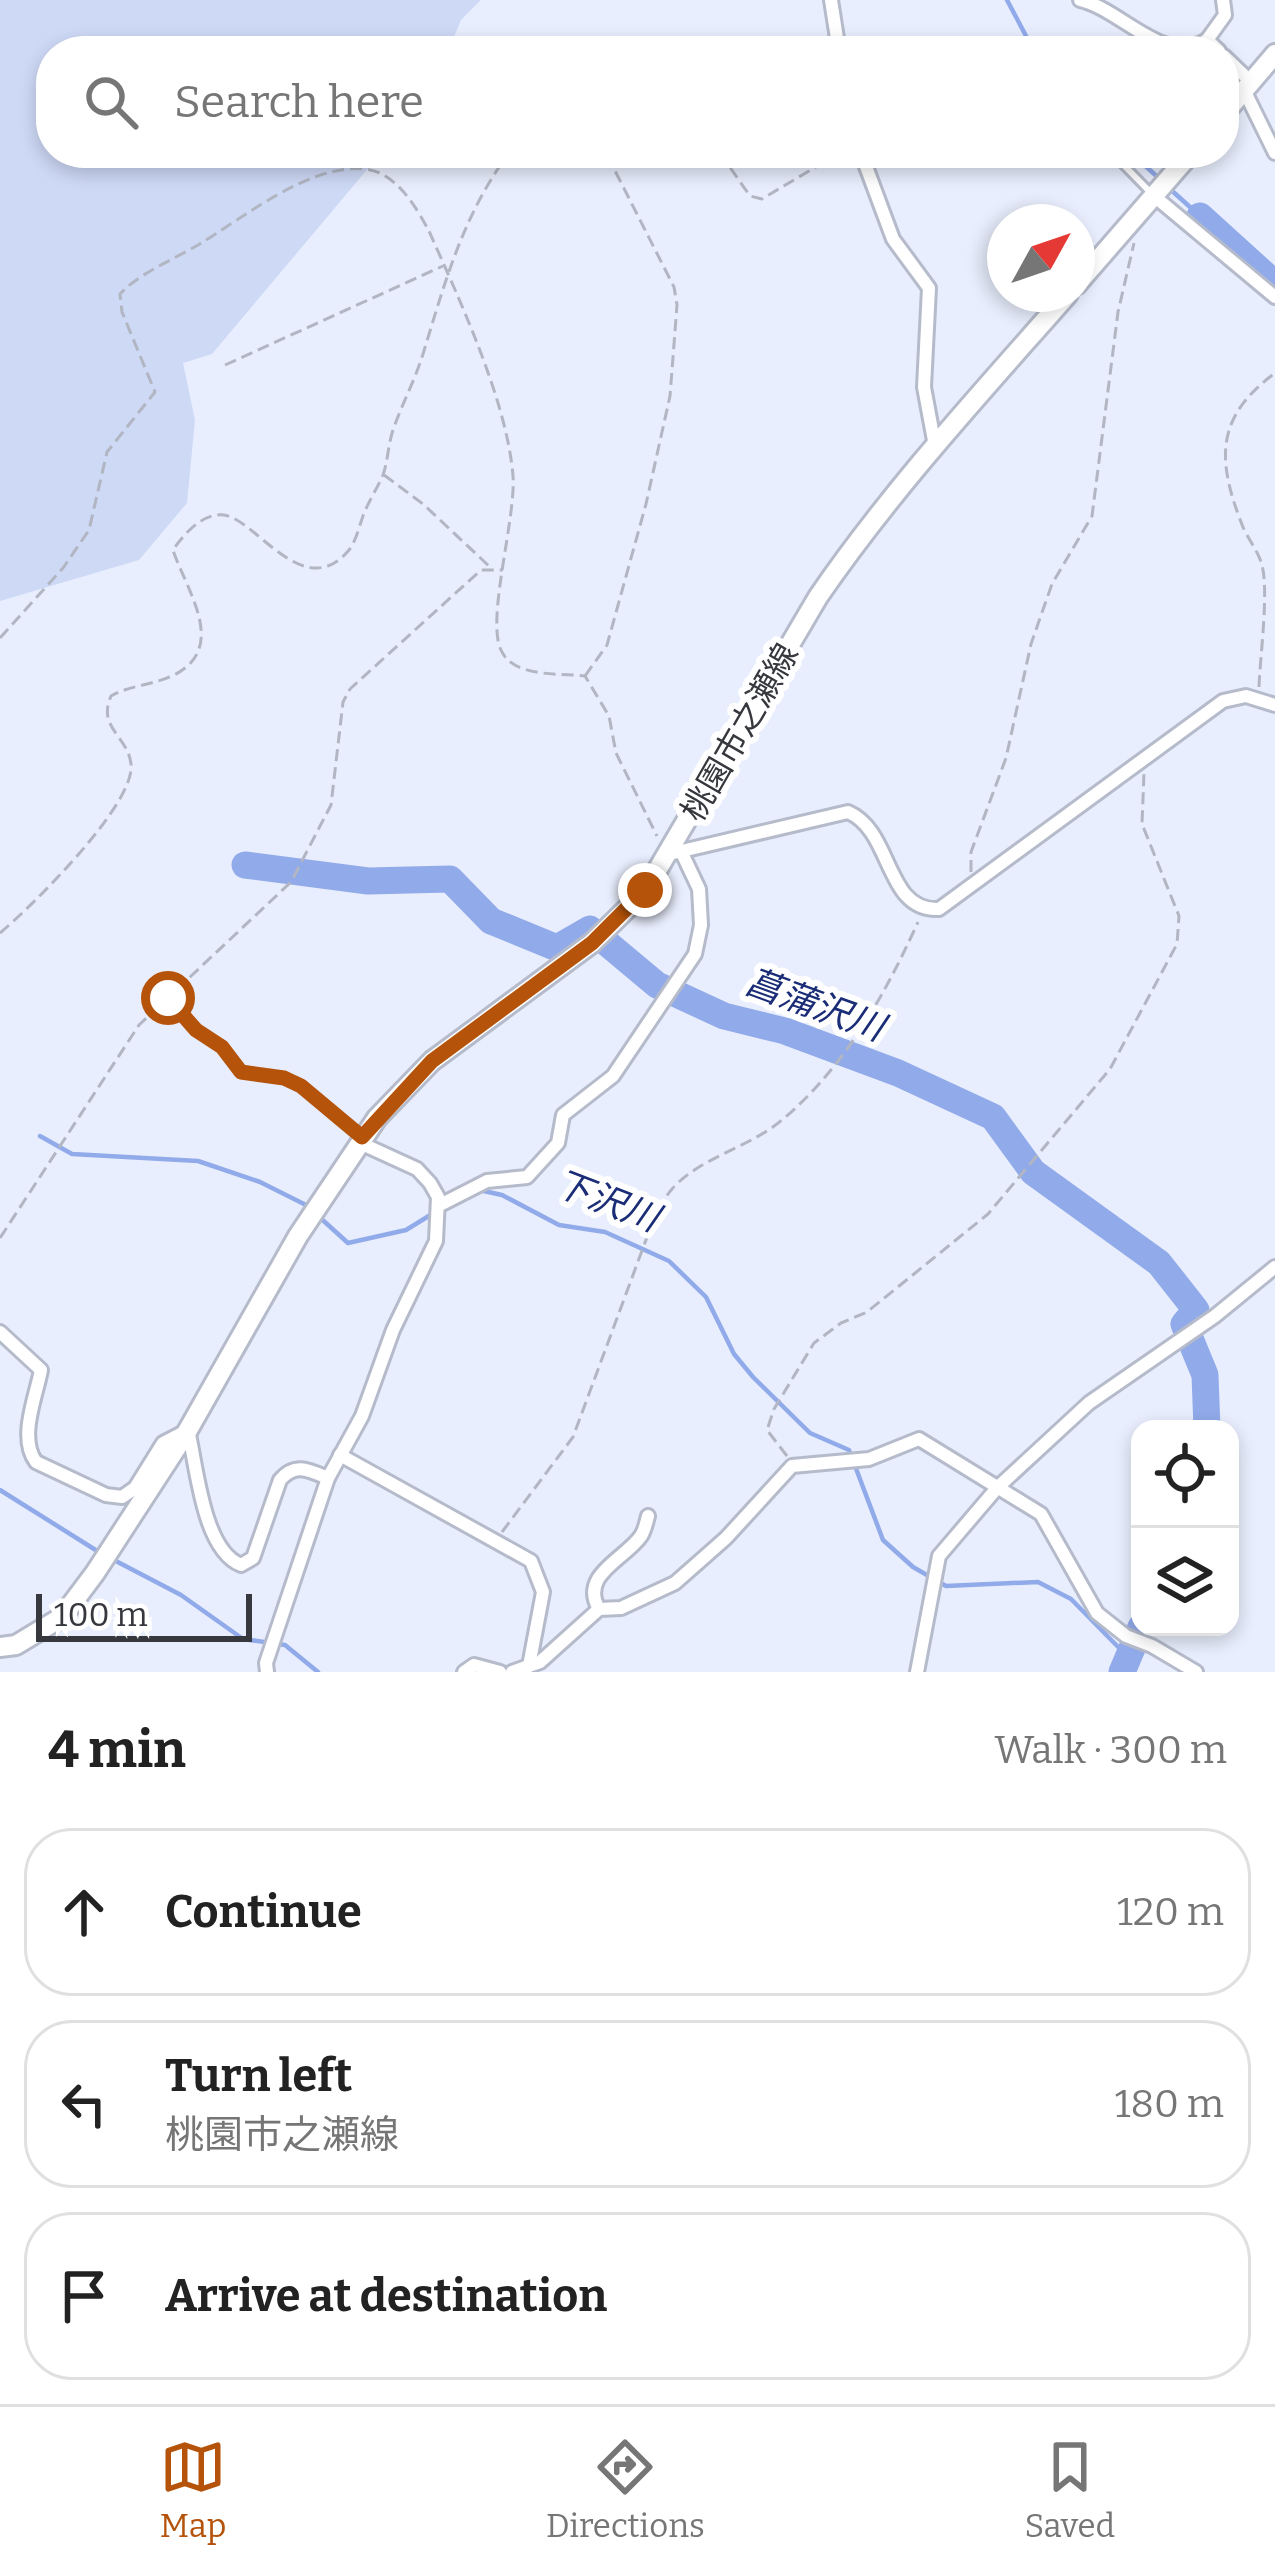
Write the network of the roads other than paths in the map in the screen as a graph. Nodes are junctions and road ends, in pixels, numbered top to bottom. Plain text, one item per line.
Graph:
1 (831, 0) edge
2 (1085, 0) edge
3 (1223, 0) edge
4 (837, 36) edge
5 (1149, 36) edge
6 (1210, 36) edge
7 (1275, 54) edge
8 (1239, 75) edge
9 (1248, 86) junction
10 (1239, 96) edge
11 (1275, 153) edge
12 (866, 168) edge
13 (1127, 168) edge
14 (1178, 168) edge
15 (1154, 196) junction
16 (1095, 264) edge
17 (1275, 297) edge
18 (1052, 312) edge
19 (935, 446) junction
20 (1275, 705) edge
21 (672, 854) junction
22 (360, 1140) junction
23 (438, 1207) junction
24 (1275, 1267) edge
25 (0, 1332) edge
26 (188, 1430) junction
27 (340, 1456) junction
28 (328, 1478) junction
29 (998, 1488) junction
30 (648, 1516) dead end
31 (599, 1609) junction
32 (0, 1647) edge
33 (529, 1666) junction
34 (266, 1668) edge
35 (464, 1672) edge
36 (500, 1672) edge
37 (512, 1672) edge
38 (917, 1672) edge
39 (1196, 1672) edge

1 - 4 street
2 - 5 street
3 - 6 street
7 - 9 main road
8 - 9 street
9 - 10 main road
9 - 11 street
12 - 19 street
13 - 15 lane
14 - 15 main road
15 - 16 main road
15 - 17 street
18 - 19 main road, 桃園市之瀬線
19 - 21 main road, 桃園市之瀬線
20 - 21 street
21 - 22 main road, 桃園市之瀬線
21 - 23 street
22 - 23 street
22 - 26 main road, 桃園市之瀬線
23 - 27 street
24 - 29 street
25 - 26 street
26 - 28 street
26 - 32 main road, 桃園市之瀬線
27 - 28 street
27 - 33 street
28 - 34 street
29 - 31 street
29 - 38 street
29 - 39 street
30 - 31 street
31 - 33 street
33 - 37 street
35 - 36 street

